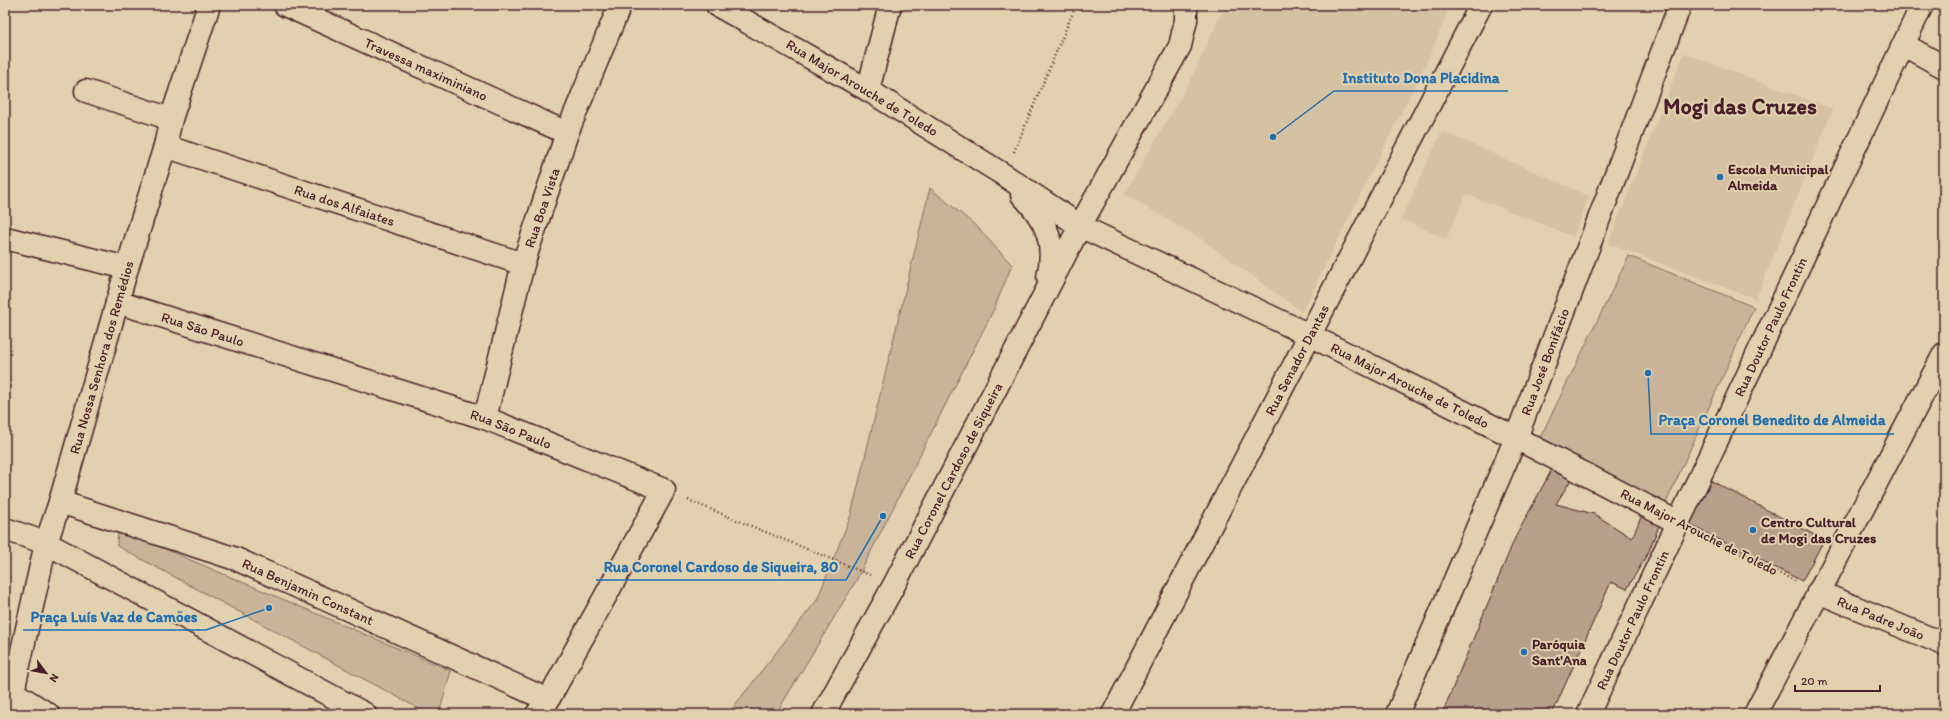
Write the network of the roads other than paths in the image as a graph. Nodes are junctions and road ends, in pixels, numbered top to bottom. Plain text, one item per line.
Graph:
1 (209, 5) edge
2 (285, 5) edge
3 (620, 5) edge
4 (717, 5) edge
5 (890, 5) edge
6 (1186, 5) edge
7 (1680, 5) edge
8 (1922, 5) edge
9 (1476, 7) edge
10 (1904, 45) junction
11 (1944, 67) edge
12 (868, 90) junction
13 (86, 91) dead end
14 (171, 119) junction
15 (567, 133) junction
16 (165, 146) junction
17 (1004, 175) junction
18 (1080, 226) junction
19 (5, 238) edge
20 (523, 264) junction
21 (127, 268) junction
22 (1043, 297) junction
23 (117, 302) junction
24 (1309, 335) junction
25 (1944, 354) edge
26 (485, 418) junction
27 (1516, 438) junction
28 (60, 502) junction
29 (1678, 522) junction
30 (5, 529) edge
31 (46, 543) junction
32 (1818, 592) junction
33 (1944, 644) edge
34 (13, 692) junction
35 (542, 707) edge
36 (8, 714) edge
37 (48, 714) edge
38 (365, 714) edge
39 (823, 714) edge
40 (1113, 714) edge
41 (1398, 714) edge
42 (1588, 714) edge
43 (1755, 714) edge

1 - 14 street, Rua Nossa Senhora dos Remédios
2 - 15 street, Travessa maximiniano
3 - 15 street, Rua Boa Vista
4 - 12 street, Rua Major Arouche de Toledo
5 - 12 street
6 - 18 street, Rua Coronel Cardoso de Siqueira
7 - 27 street, Rua José Bonifácio
8 - 10 street, Rua Doutor Paulo Frontin
9 - 24 street, Rua Senador Dantas
10 - 11 street
10 - 29 street, Rua Doutor Paulo Frontin
12 - 17 street, Rua Major Arouche de Toledo
13 - 14 street
14 - 16 street, Rua Nossa Senhora dos Remédios
15 - 20 street, Rua Boa Vista
16 - 20 street, Rua dos Alfaiates
16 - 21 street, Rua Nossa Senhora dos Remédios
17 - 18 street, Rua Major Arouche de Toledo
17 - 22 street, Rua Major Arouche de Toledo
18 - 22 street, Rua Coronel Cardoso de Siqueira
18 - 24 street, Rua Major Arouche de Toledo
19 - 21 street
20 - 26 street, Rua Boa Vista
21 - 23 street, Rua Nossa Senhora dos Remédios
22 - 39 street, Rua Coronel Cardoso de Siqueira
23 - 26 street, Rua São Paulo
23 - 28 street, Rua Nossa Senhora dos Remédios
24 - 27 street, Rua Major Arouche de Toledo
24 - 40 street, Rua Senador Dantas
25 - 32 street
26 - 35 street, Rua São Paulo
27 - 29 street, Rua Major Arouche de Toledo
27 - 41 street, Rua José Bonifácio
28 - 31 street, Rua Nossa Senhora dos Remédios
28 - 35 street, Rua Benjamin Constant
29 - 42 street, Rua Doutor Paulo Frontin
30 - 31 street
31 - 34 street, Rua Nossa Senhora dos Remédios
31 - 38 street
32 - 33 street, Rua Padre João
32 - 43 street
34 - 36 street, Rua Nossa Senhora dos Remédios
34 - 37 street

